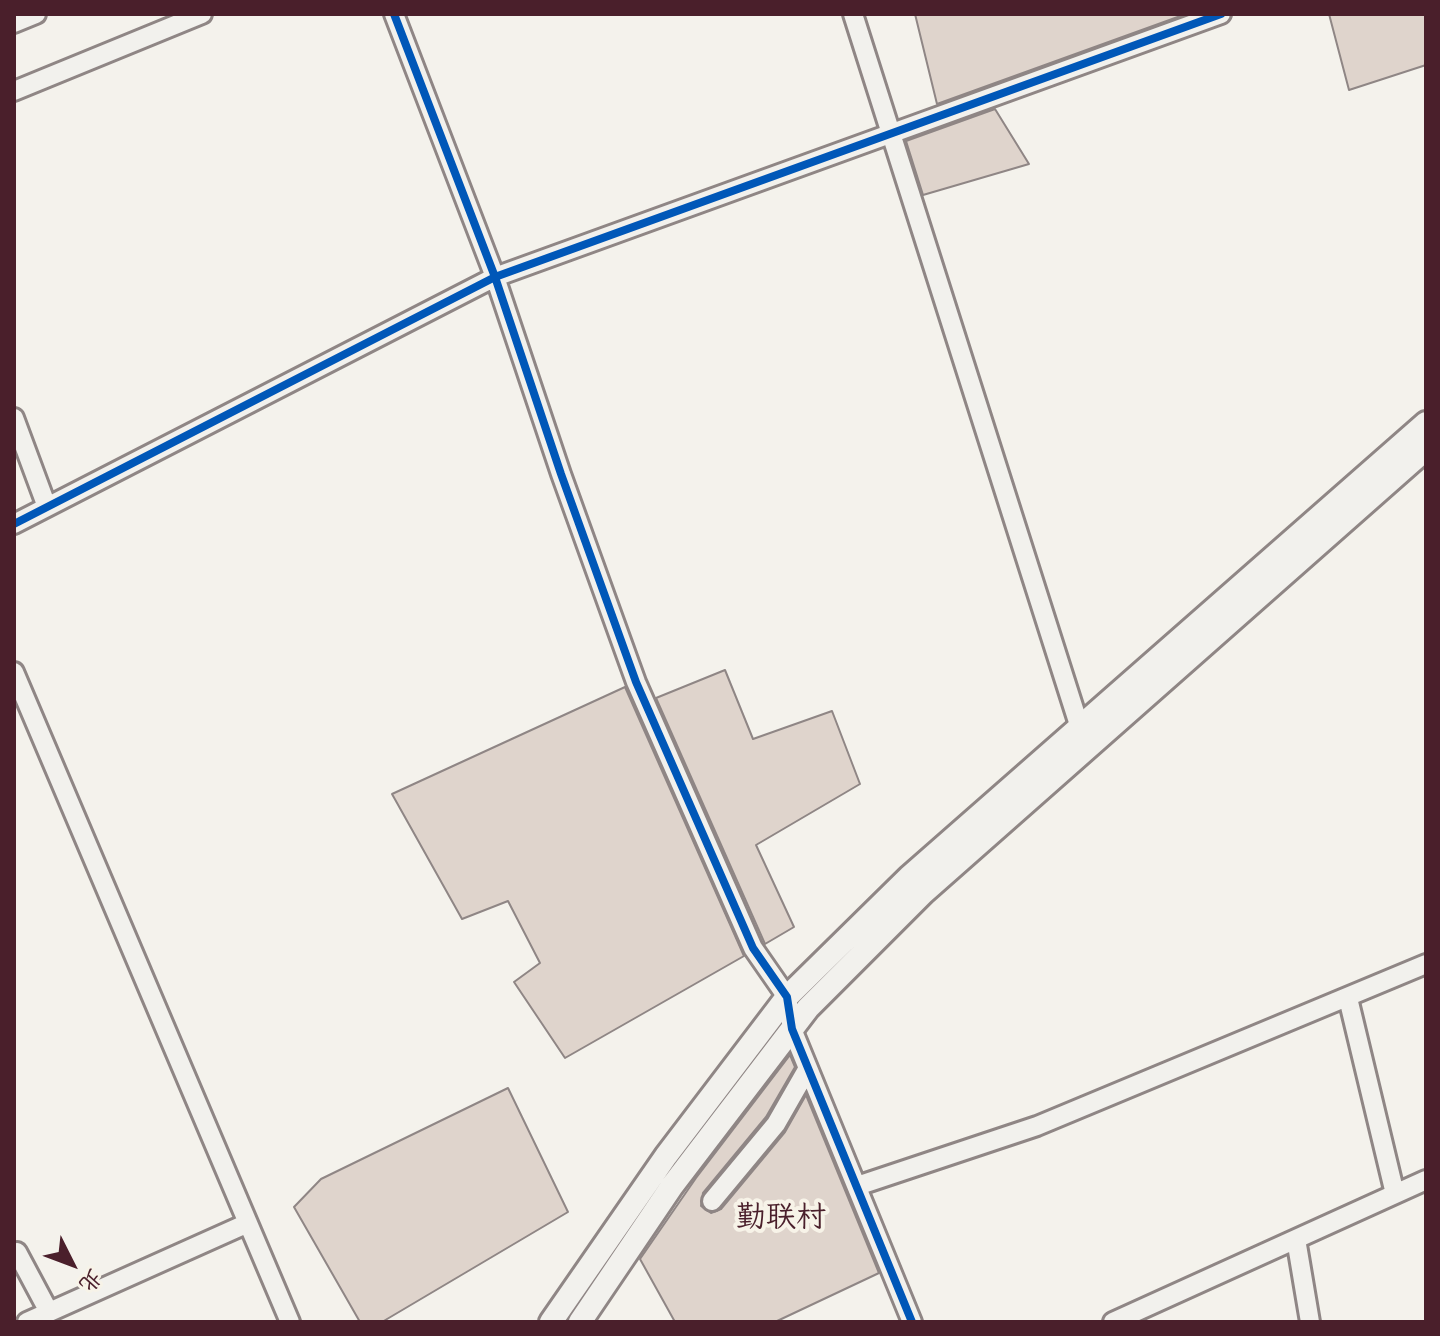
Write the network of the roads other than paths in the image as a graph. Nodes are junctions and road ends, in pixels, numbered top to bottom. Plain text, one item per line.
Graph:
1 (36, 14) edge
2 (202, 14) edge
3 (394, 14) edge
4 (853, 14) edge
5 (1221, 14) edge
6 (14, 23) edge
7 (14, 91) edge
8 (890, 133) junction
9 (495, 277) junction
10 (14, 418) edge
11 (1426, 423) edge
12 (1426, 449) edge
13 (47, 507) junction
14 (14, 524) edge
15 (14, 672) edge
16 (1080, 728) junction
17 (1426, 964) edge
18 (787, 997) junction
19 (1348, 998) junction
20 (792, 1029) junction
21 (808, 1068) junction
22 (1426, 1180) edge
23 (857, 1186) junction
24 (1395, 1194) junction
25 (712, 1201) dead end
26 (248, 1223) junction
27 (1296, 1239) junction
28 (14, 1253) edge
29 (49, 1312) junction
30 (27, 1322) edge
31 (290, 1322) edge
32 (551, 1322) edge
33 (580, 1322) edge
34 (912, 1322) edge
35 (1113, 1322) edge
36 (1310, 1322) edge

1 - 6 street
2 - 7 street
3 - 9 street
4 - 8 street
5 - 8 street
8 - 9 street
8 - 16 street
9 - 13 street
9 - 18 street
10 - 13 street
11 - 16 main road
12 - 20 main road
13 - 14 street
15 - 26 street
16 - 18 main road
17 - 19 street
18 - 20 street
18 - 32 main road
19 - 23 street
19 - 24 street
20 - 21 street
20 - 33 main road
21 - 23 street
21 - 25 street
22 - 24 street
23 - 34 street
24 - 27 street
26 - 29 street
26 - 31 street
27 - 35 street
27 - 36 street
28 - 29 street
29 - 30 street

